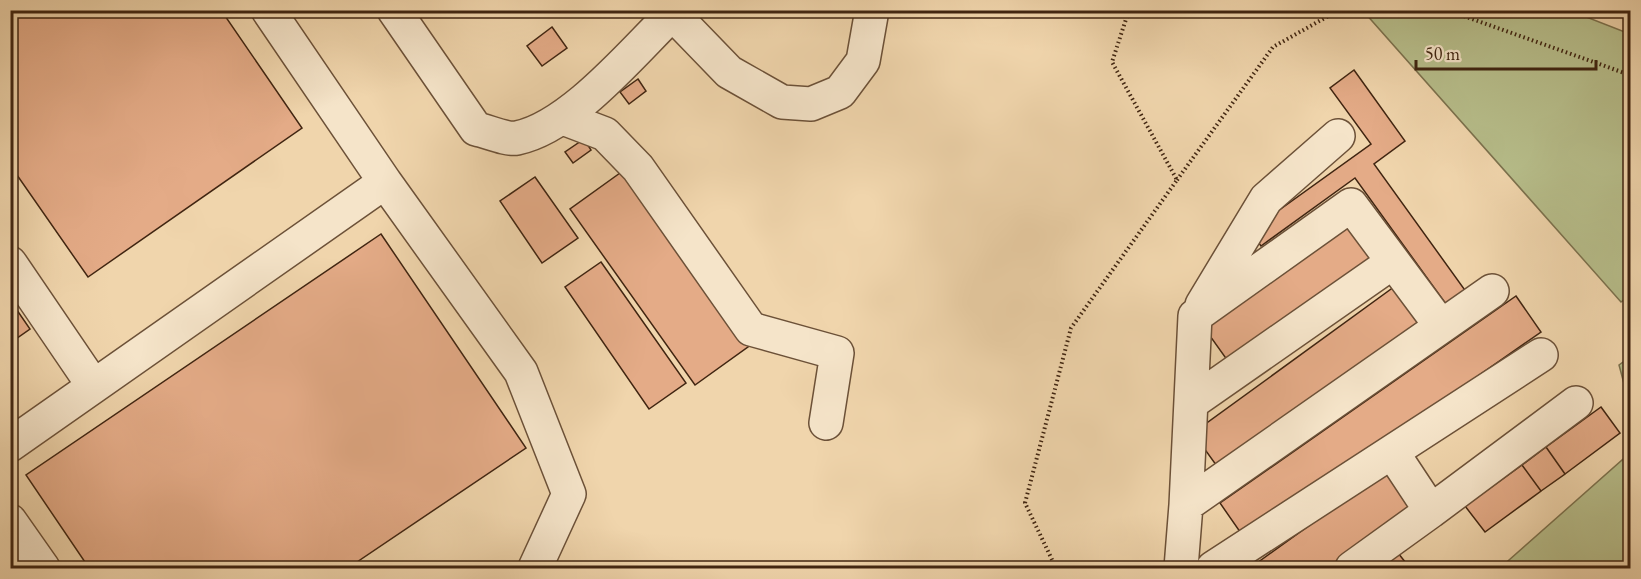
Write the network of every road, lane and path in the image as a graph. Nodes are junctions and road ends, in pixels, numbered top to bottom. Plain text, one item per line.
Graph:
1 (268, 10) edge
2 (394, 10) edge
3 (872, 10) edge
4 (1129, 10) edge
5 (1339, 10) edge
6 (1447, 10) edge
7 (670, 13) edge
8 (1630, 75) edge
9 (563, 118) junction
10 (1338, 136) dead end
11 (1177, 180) junction
12 (385, 182) junction
13 (10, 262) edge
14 (1393, 262) junction
15 (1492, 291) dead end
16 (1195, 316) junction
17 (1441, 326) junction
18 (1541, 355) dead end
19 (93, 385) junction
20 (1191, 403) junction
21 (1576, 403) dead end
22 (826, 423) dead end
23 (10, 445) edge
24 (1392, 452) junction
25 (1186, 505) junction
26 (1431, 511) junction
27 (10, 521) edge
28 (43, 568) edge
29 (535, 568) edge
30 (1056, 568) edge
31 (1181, 568) edge
32 (1214, 568) edge
33 (1352, 568) edge

1 - 12 lane
2 - 9 lane
3 - 7 lane
4 - 11 path
5 - 11 path
6 - 8 path
7 - 9 lane
9 - 22 lane
10 - 16 lane
11 - 30 path
12 - 19 lane
12 - 29 lane
13 - 19 lane
14 - 16 lane
14 - 17 lane
14 - 20 lane
15 - 17 lane
16 - 20 lane
17 - 25 lane
18 - 24 lane
19 - 23 lane
20 - 25 lane
21 - 26 lane
24 - 26 lane
24 - 32 lane
25 - 31 lane
26 - 33 lane
27 - 28 lane

